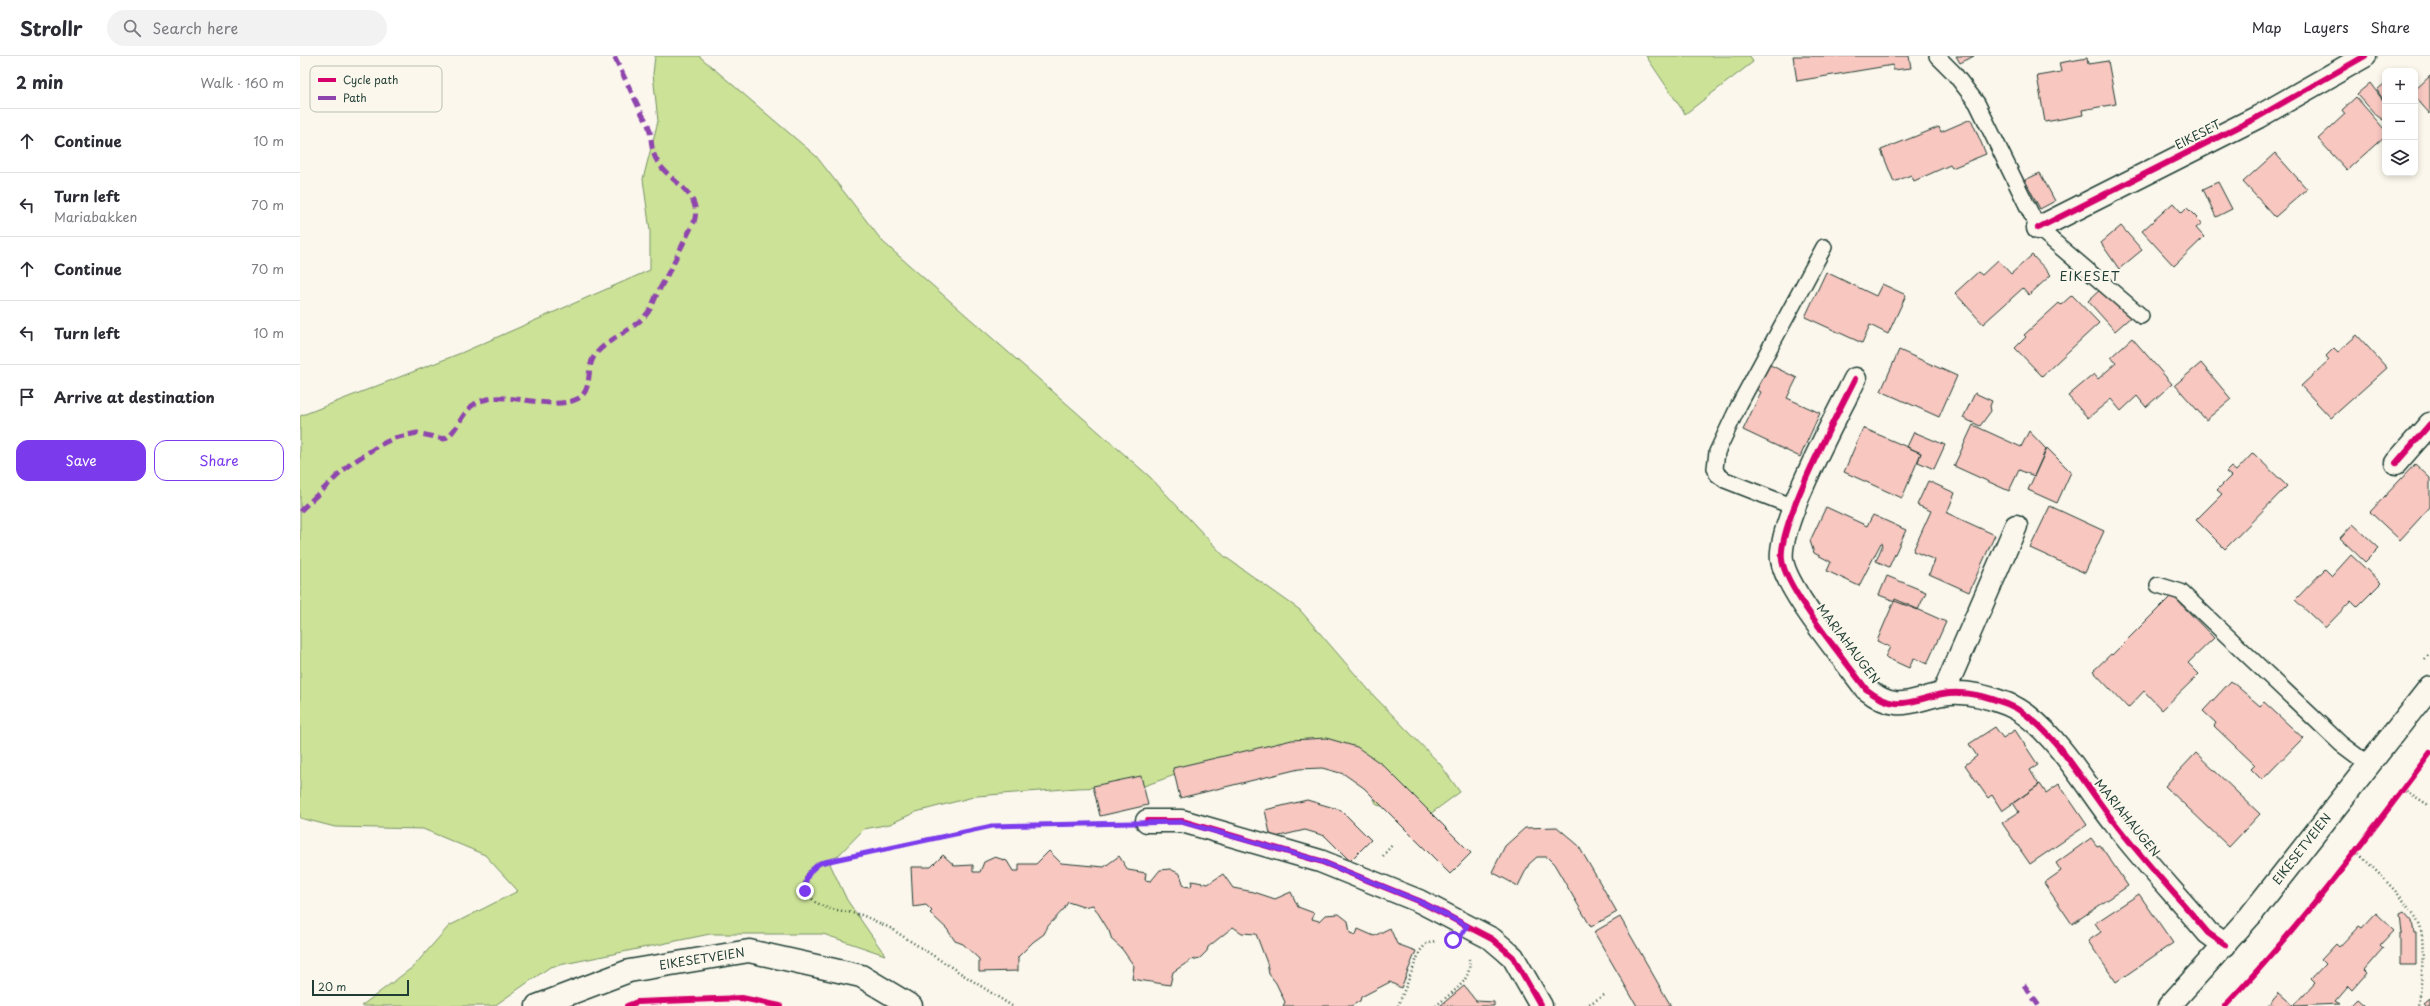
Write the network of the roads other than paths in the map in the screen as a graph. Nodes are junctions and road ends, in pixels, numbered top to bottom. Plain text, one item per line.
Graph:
1 (1937, 56) edge
2 (2365, 56) edge
3 (2038, 228) junction
4 (1824, 247) dead end
5 (2141, 316) dead end
6 (1855, 379) dead end
7 (2430, 424) edge
8 (2396, 463) dead end
9 (1794, 507) junction
10 (2016, 526) dead end
11 (2158, 585) dead end
12 (2430, 687) edge
13 (1943, 694) junction
14 (2369, 765) junction
15 (1147, 822) road end
16 (2225, 945) junction
17 (537, 1006) edge
18 (911, 1006) edge
19 (1541, 1006) edge
20 (2169, 1006) edge

1 - 3 lane
2 - 3 street, EIKESET
3 - 5 lane
4 - 9 lane
6 - 9 street, MARIAHAUGEN
7 - 8 street
9 - 13 street, MARIAHAUGEN
10 - 13 street
11 - 14 lane
12 - 14 street, EIKESETVEIEN
13 - 16 street, MARIAHAUGEN
14 - 16 street, EIKESETVEIEN
15 - 19 street
16 - 20 street, EIKESETVEIEN
17 - 18 street, EIKESETVEIEN

